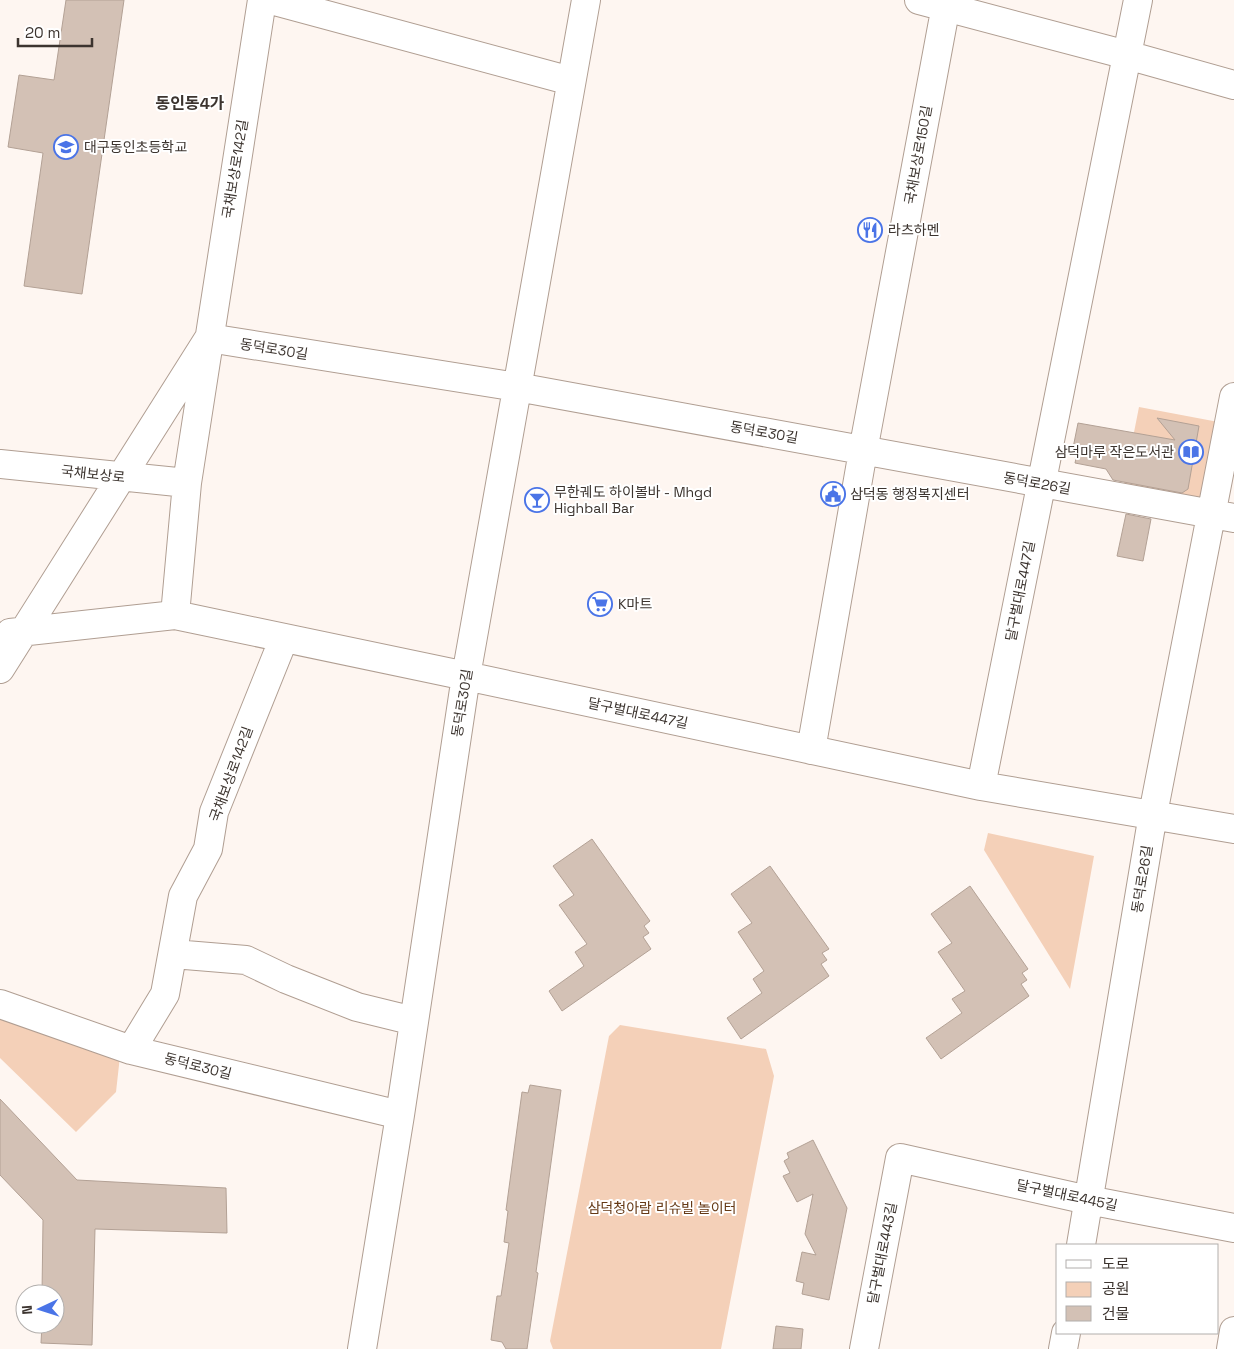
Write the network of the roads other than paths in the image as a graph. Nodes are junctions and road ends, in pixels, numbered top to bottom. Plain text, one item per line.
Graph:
1 (262, 0) edge
2 (271, 0) edge
3 (586, 0) edge
4 (919, 0) edge
5 (1138, 0) edge
6 (946, 4) edge
7 (1127, 55) junction
8 (571, 82) junction
9 (1234, 85) edge
10 (209, 338) junction
11 (517, 387) junction
12 (1234, 397) edge
13 (863, 451) junction
14 (0, 464) edge
15 (122, 476) junction
16 (187, 483) junction
17 (1042, 483) junction
18 (1223, 516) edge
19 (175, 615) junction
20 (12, 633) edge
21 (284, 638) junction
22 (0, 669) edge
23 (466, 676) junction
24 (811, 750) junction
25 (981, 786) junction
26 (1153, 814) junction
27 (1234, 829) edge
28 (174, 954) junction
29 (0, 1004) edge
30 (414, 1021) junction
31 (131, 1050) junction
32 (400, 1114) junction
33 (900, 1158) joint
34 (1088, 1200) junction
35 (1234, 1228) edge
36 (1080, 1244) edge
37 (1234, 1331) edge
38 (1066, 1334) edge
39 (362, 1349) edge
40 (864, 1349) edge
41 (1063, 1349) edge
42 (1231, 1349) edge

1 - 10 street, 국채보상로142길
2 - 8 street
3 - 8 street, 동덕로30길
4 - 6 street
5 - 7 street
6 - 7 street
6 - 13 street, 국채보상로150길
7 - 9 street
7 - 17 street
8 - 11 street, 동덕로30길
10 - 11 street, 동덕로30길
10 - 15 street, 국채보상로142길
10 - 16 street, 국채보상로142길
11 - 13 street, 동덕로30길
11 - 23 street, 동덕로30길
12 - 18 street, 동덕로26길
13 - 17 street, 동덕로26길
13 - 24 street
14 - 15 street, 국채보상로
15 - 16 street, 국채보상로
15 - 20 street, 국채보상로142길
16 - 19 street, 국채보상로142길
17 - 18 street, 동덕로26길
17 - 25 street, 달구벌대로447길
18 - 26 street, 동덕로26길
19 - 20 street
19 - 21 street
20 - 22 street, 국채보상로142길
21 - 23 street
21 - 28 street, 국채보상로142길
23 - 24 street, 달구벌대로447길
23 - 30 street, 동덕로30길
24 - 25 street, 달구벌대로447길
25 - 26 street, 달구벌대로447길
26 - 27 street, 달구벌대로447길
26 - 34 street, 동덕로26길
28 - 30 street
28 - 31 street, 국채보상로142길
29 - 31 street, 동덕로30길
30 - 32 street, 동덕로30길
31 - 32 street, 동덕로30길
32 - 39 street, 동덕로30길
33 - 34 street, 달구벌대로445길
33 - 40 street, 달구벌대로443길
34 - 35 street, 달구벌대로445길
34 - 36 street, 동덕로26길
37 - 42 street
38 - 41 street

